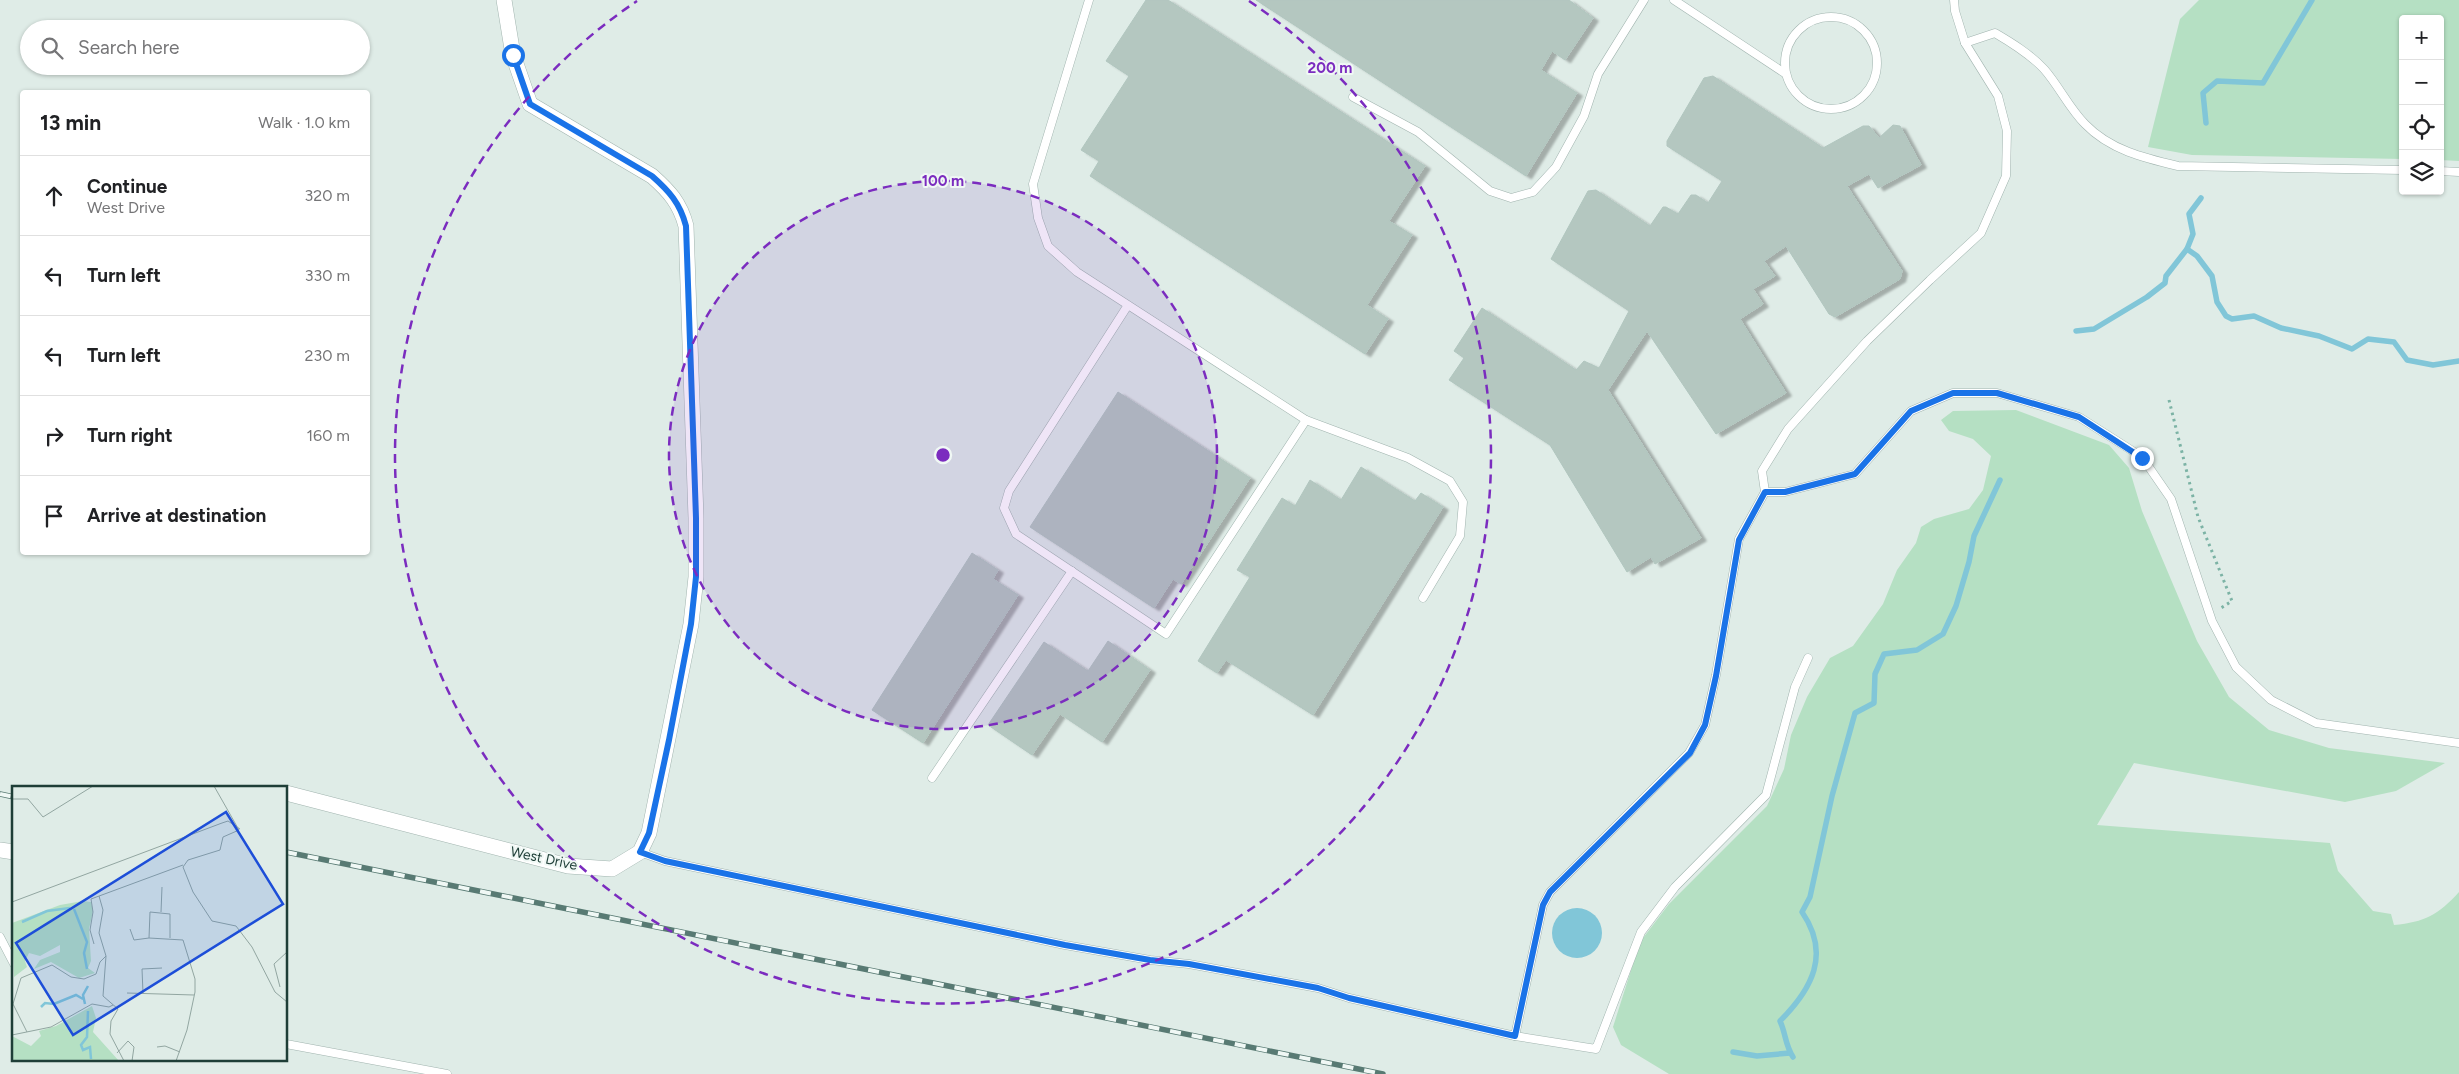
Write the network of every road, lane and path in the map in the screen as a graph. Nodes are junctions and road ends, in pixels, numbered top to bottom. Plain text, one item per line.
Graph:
1 (504, 0) edge
2 (1089, 0) edge
3 (1644, 0) edge
4 (1674, 0) edge
5 (1954, 0) edge
6 (1965, 43) junction
7 (1786, 74) junction
8 (1354, 97) dead end
9 (2399, 170) edge
10 (2444, 171) edge
11 (2459, 172) edge
12 (1128, 305) junction
13 (2169, 400) dead end
14 (1306, 420) junction
15 (1765, 492) junction
16 (1072, 571) junction
17 (1423, 598) dead end
18 (2209, 615) junction
19 (1808, 658) dead end
20 (2459, 743) edge
21 (932, 778) dead end
22 (288, 794) edge
23 (640, 852) junction
24 (0, 937) edge
25 (12, 960) edge
26 (1515, 1036) junction
27 (288, 1044) edge
28 (447, 1074) edge

1 - 23 street
2 - 12 lane
3 - 8 lane
4 - 7 lane
5 - 6 lane
6 - 9 lane
6 - 15 lane
7 - 7 lane
10 - 11 lane
12 - 14 lane
12 - 16 lane
13 - 18 path
14 - 16 lane
14 - 17 lane
15 - 18 lane
15 - 26 lane
16 - 21 lane
18 - 20 lane
19 - 26 lane
22 - 23 street, West Drive
23 - 26 lane
24 - 25 lane
27 - 28 lane

